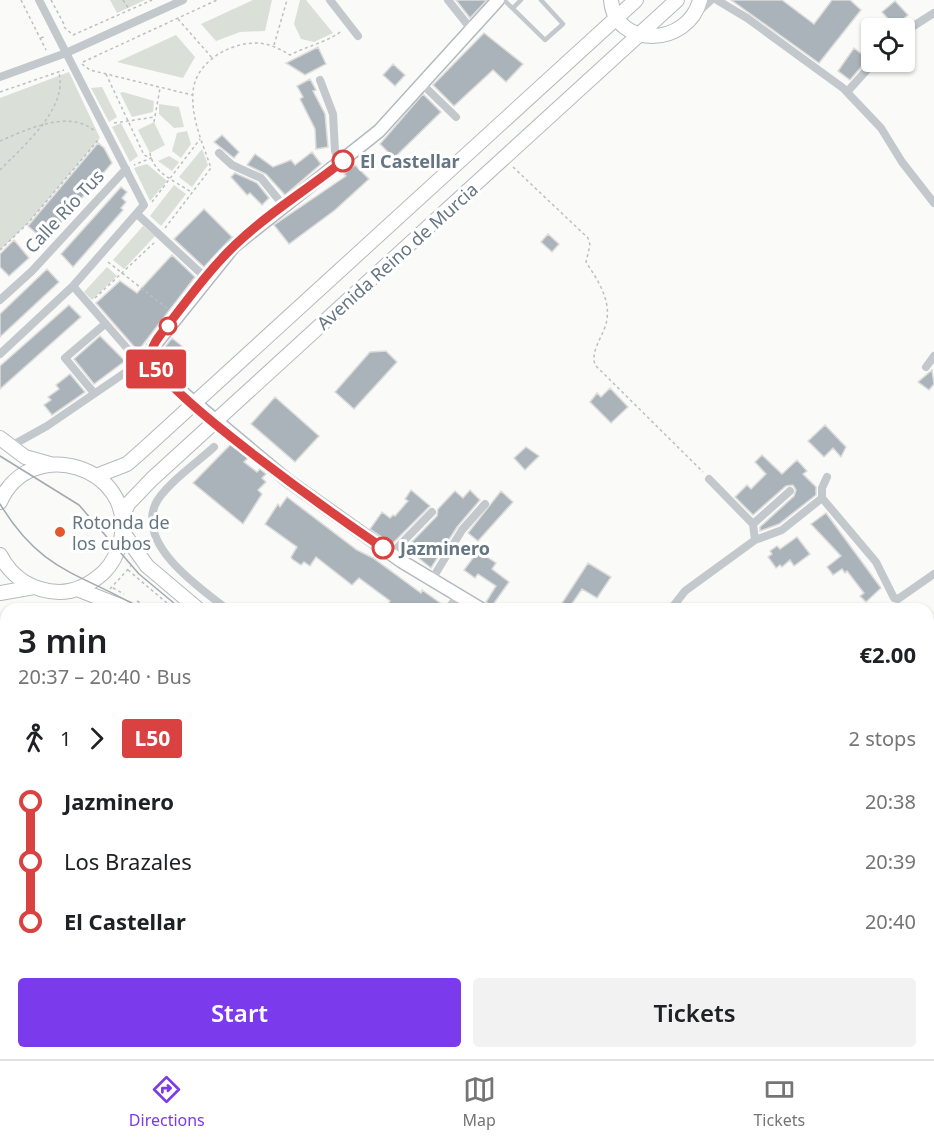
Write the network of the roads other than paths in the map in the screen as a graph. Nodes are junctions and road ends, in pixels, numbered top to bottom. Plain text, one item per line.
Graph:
1 (39, 0) edge
2 (183, 0) edge
3 (330, 0) edge
4 (448, 0) edge
5 (498, 0) edge
6 (504, 0) edge
7 (521, 0) edge
8 (541, 0) edge
9 (611, 0) edge
10 (636, 0) edge
11 (677, 0) edge
12 (700, 0) edge
13 (711, 0) edge
14 (717, 0) edge
15 (513, 8) junction
16 (934, 13) edge
17 (695, 16) junction
18 (618, 17) junction
19 (915, 25) edge
20 (471, 29) junction
21 (638, 35) junction
22 (358, 36) dead end
23 (66, 53) junction
24 (865, 72) edge
25 (0, 77) edge
26 (320, 80) dead end
27 (421, 83) junction
28 (847, 92) junction
29 (456, 117) dead end
30 (219, 153) dead end
31 (340, 164) junction
32 (126, 169) junction
33 (934, 203) edge
34 (283, 205) junction
35 (137, 214) junction
36 (207, 278) junction
37 (73, 286) junction
38 (0, 300) edge
39 (105, 324) junction
40 (0, 354) edge
41 (151, 355) junction
42 (934, 356) edge
43 (139, 362) junction
44 (926, 367) dead end
45 (94, 393) junction
46 (194, 404) junction
47 (214, 422) junction
48 (6, 442) edge
49 (214, 447) dead end
50 (50, 464) junction
51 (96, 476) junction
52 (827, 477) dead end
53 (709, 479) road end
54 (790, 491) dead end
55 (822, 498) junction
56 (0, 502) edge
57 (485, 504) dead end
58 (432, 512) dead end
59 (122, 524) junction
60 (753, 524) junction
61 (755, 540) junction
62 (391, 554) junction
63 (0, 555) edge
64 (934, 574) edge
65 (431, 581) junction
66 (34, 587) junction
67 (77, 589) junction
68 (0, 592) edge
69 (458, 596) junction
70 (115, 603) edge
71 (190, 603) edge
72 (218, 603) edge
73 (453, 603) edge
74 (470, 603) edge
75 (676, 603) edge

1 - 23 street
2 - 23 street
3 - 22 street
4 - 20 street
5 - 20 street
6 - 15 lane
7 - 15 lane
8 - 15 lane
9 - 18 main road
10 - 18 main road, Avenida Reino de Murcia
11 - 21 main road, Avenida Reino de Murcia
12 - 17 main road
13 - 17 street
14 - 28 street
16 - 19 street
17 - 21 main road
18 - 21 main road
18 - 46 main road, Avenida Reino de Murcia
20 - 27 street
21 - 47 main road, Avenida Reino de Murcia
23 - 25 street
23 - 32 street
24 - 28 street
26 - 31 street
27 - 29 street
27 - 31 street
28 - 33 street
30 - 34 street
31 - 34 street
32 - 35 street
32 - 38 street, Calle Río Tus
34 - 36 street
35 - 36 street
35 - 37 street
36 - 41 street
37 - 39 street
37 - 40 street
39 - 43 street
39 - 45 street
41 - 43 street
41 - 46 street
42 - 44 street
43 - 45 street
45 - 48 street
46 - 47 street
46 - 51 main road, Avenida Reino de Murcia
47 - 59 main road, Avenida Reino de Murcia
47 - 62 street
48 - 50 main road
49 - 72 street
50 - 51 main road
50 - 56 main road
51 - 59 main road
52 - 55 street
53 - 60 street
54 - 60 street
55 - 61 street
55 - 64 street
57 - 65 street
58 - 62 street
59 - 67 main road, Avenida Reino de Murcia
59 - 71 main road
60 - 61 street
61 - 75 street
62 - 65 street
63 - 66 main road
65 - 69 street
66 - 67 main road
66 - 68 main road
67 - 70 main road
69 - 73 street
69 - 74 street

